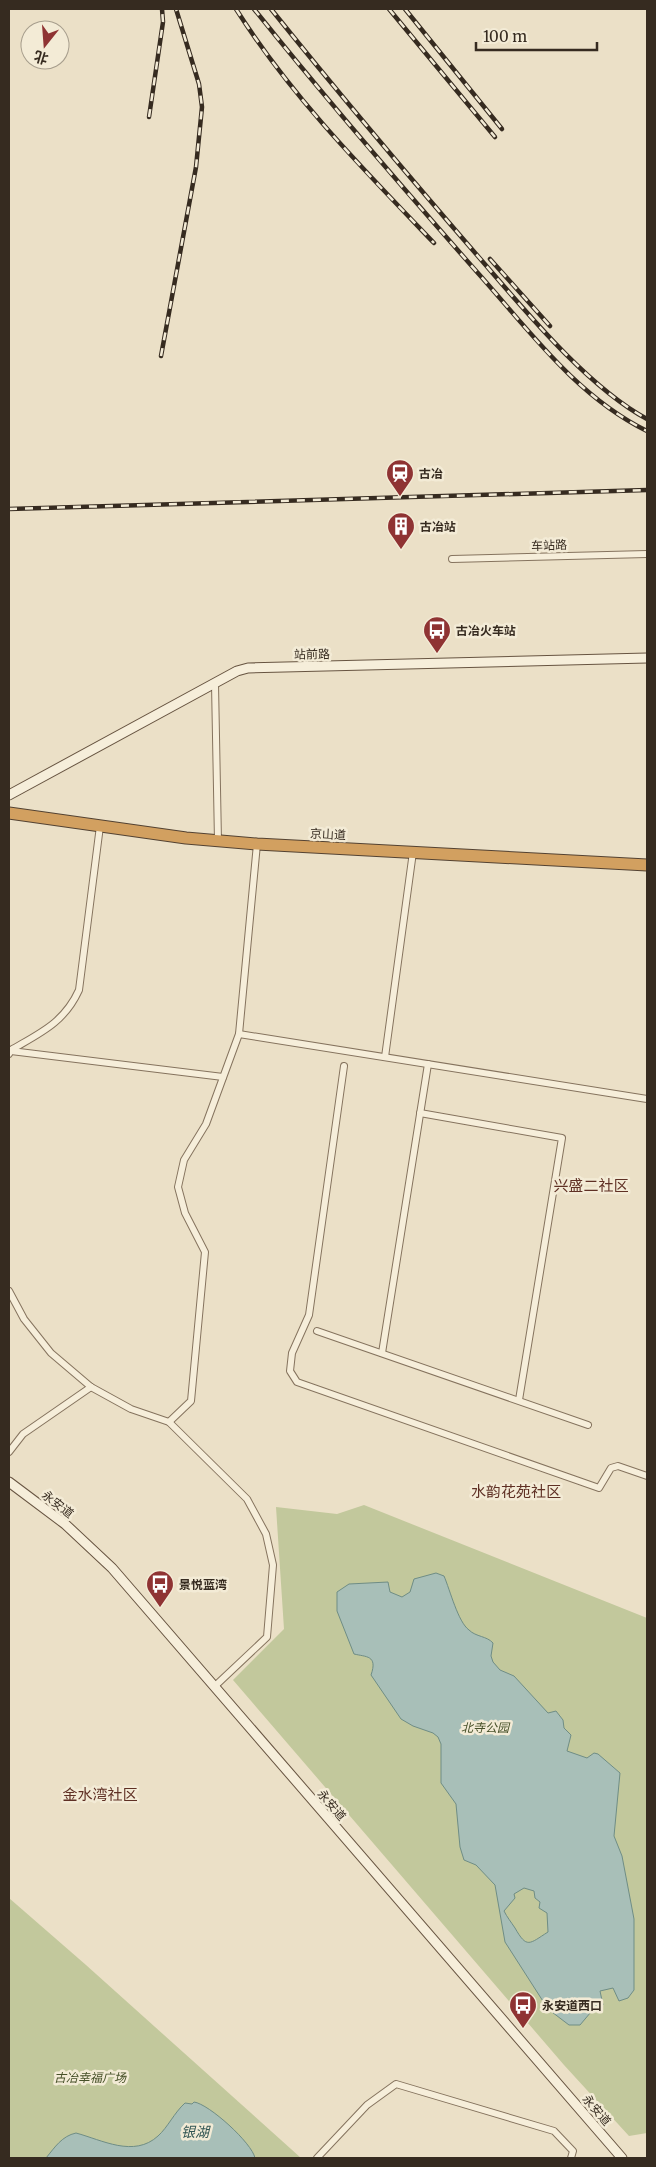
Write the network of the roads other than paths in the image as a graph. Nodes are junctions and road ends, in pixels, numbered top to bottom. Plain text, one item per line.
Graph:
1 (647, 554) edge
2 (452, 559) dead end
3 (647, 658) edge
4 (214, 684) junction
5 (9, 795) edge
6 (9, 813) edge
7 (100, 826) junction
8 (218, 841) junction
9 (257, 844) junction
10 (413, 852) junction
11 (647, 865) edge
12 (239, 1034) junction
13 (10, 1052) edge
14 (385, 1056) junction
15 (428, 1064) junction
16 (344, 1066) dead end
17 (223, 1077) junction
18 (647, 1099) edge
19 (420, 1114) junction
20 (9, 1291) edge
21 (317, 1331) dead end
22 (382, 1353) junction
23 (91, 1387) junction
24 (519, 1400) junction
25 (169, 1422) junction
26 (588, 1424) dead end
27 (9, 1452) edge
28 (647, 1476) edge
29 (9, 1482) edge
30 (214, 1688) junction
31 (317, 2158) edge
32 (571, 2158) edge
33 (622, 2158) edge

1 - 2 street, 车站路
3 - 4 main road, 站前路
4 - 5 main road, 站前路
4 - 8 street
6 - 7 highway, 京山道
7 - 8 highway, 京山道
7 - 13 street
8 - 9 highway, 京山道
9 - 10 highway, 京山道
9 - 12 street
10 - 11 highway, 京山道
10 - 14 street
12 - 14 street
12 - 17 street
13 - 17 street
14 - 15 street
15 - 18 street
15 - 19 street
16 - 28 street
17 - 25 street
19 - 22 street
19 - 24 street
20 - 23 street
21 - 22 street
22 - 24 street
23 - 25 street
23 - 27 street
24 - 26 street
25 - 30 street
29 - 30 main road, 永安道
30 - 33 main road, 永安道
31 - 32 street

